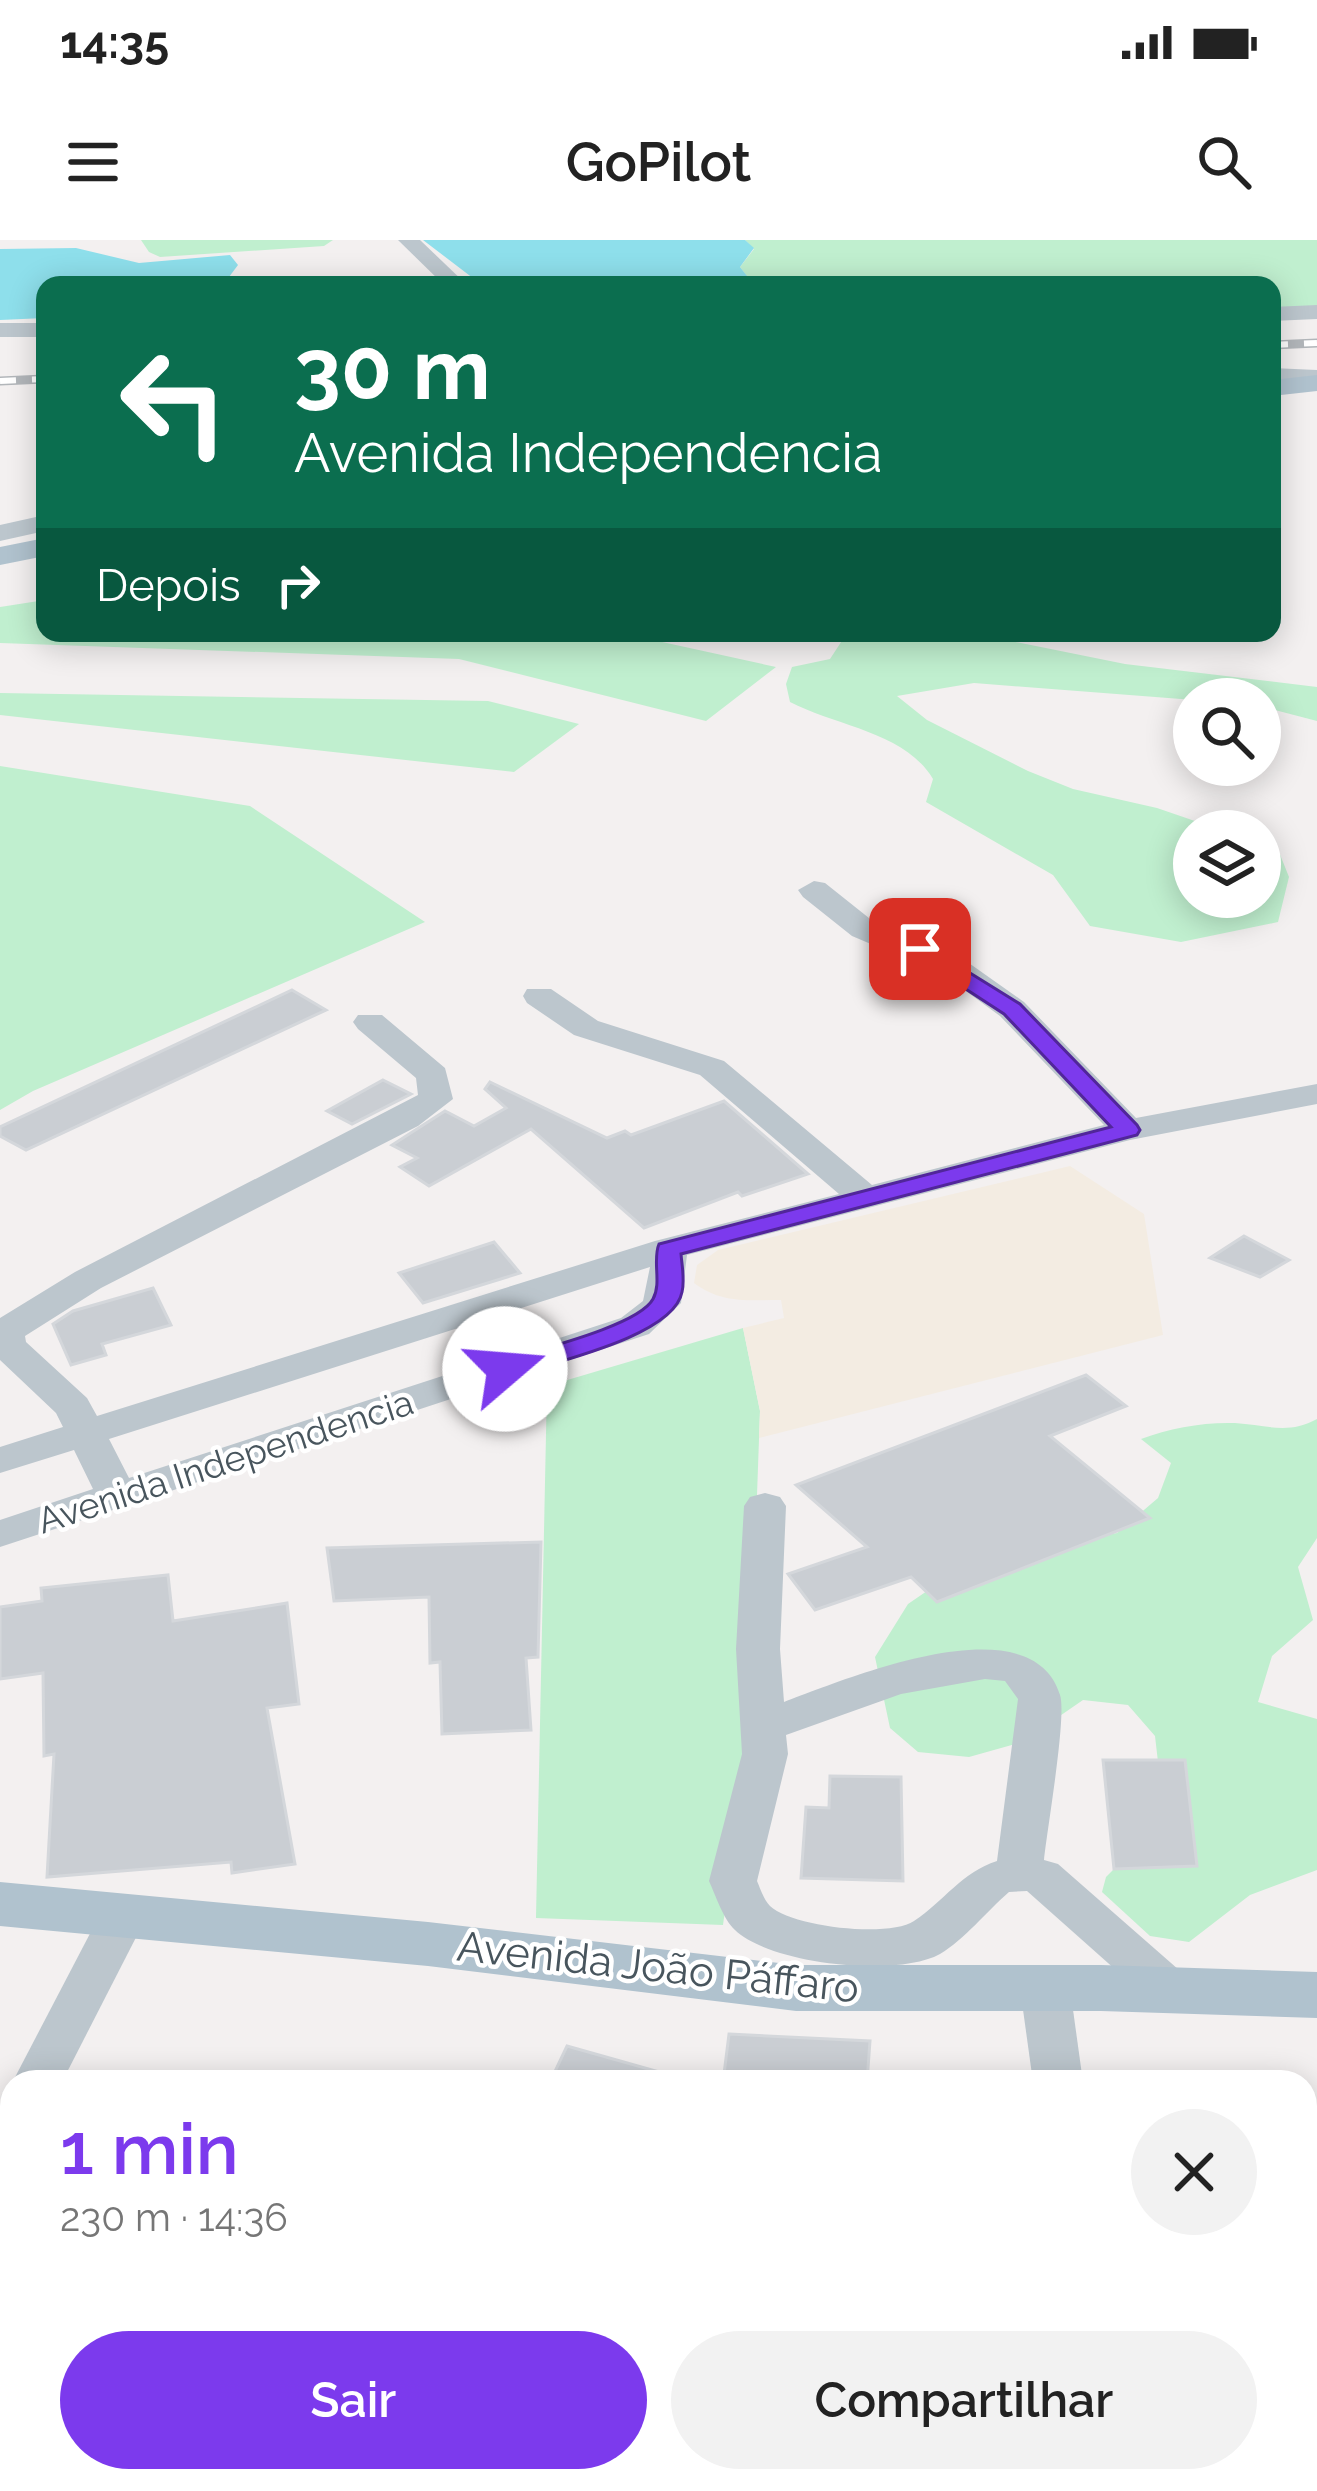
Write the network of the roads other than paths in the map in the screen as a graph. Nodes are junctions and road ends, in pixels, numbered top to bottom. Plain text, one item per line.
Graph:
1 (408, 240) edge
2 (446, 276) edge
3 (1317, 312) edge
4 (1281, 314) edge
5 (0, 330) edge
6 (36, 330) edge
7 (1281, 376) edge
8 (1317, 380) edge
9 (1281, 386) edge
10 (36, 525) edge
11 (0, 533) edge
12 (36, 549) edge
13 (0, 556) edge
14 (814, 890) dead end
15 (538, 996) dead end
16 (370, 1022) dead end
17 (1317, 1094) edge
18 (1128, 1130) junction
19 (863, 1196) junction
20 (668, 1249) junction
21 (86, 1433) junction
22 (0, 1460) edge
23 (118, 1498) junction
24 (765, 1506) dead end
25 (0, 1534) edge
26 (764, 1727) junction
27 (1018, 1872) junction
28 (0, 1904) edge
29 (124, 1914) junction
30 (1045, 1988) junction
31 (1170, 1990) junction
32 (1317, 1995) edge
33 (43, 2070) edge
34 (1056, 2070) edge

1 - 2 street
3 - 4 street
5 - 6 street
7 - 8 street
8 - 9 main road
10 - 11 street
12 - 13 main road
14 - 18 street
15 - 19 street
16 - 21 street
17 - 18 street
18 - 19 street
19 - 20 street
20 - 21 street
20 - 23 street, Avenida Independencia
21 - 22 street
21 - 23 street
23 - 25 street, Avenida Independencia
24 - 26 street
26 - 27 street
26 - 27 street
27 - 31 street
28 - 29 main road, Avenida João Páffaro
29 - 30 main road, Avenida João Páffaro
29 - 33 street
30 - 31 main road, Avenida João Páffaro
30 - 34 street
31 - 32 main road, Avenida João Páffaro

